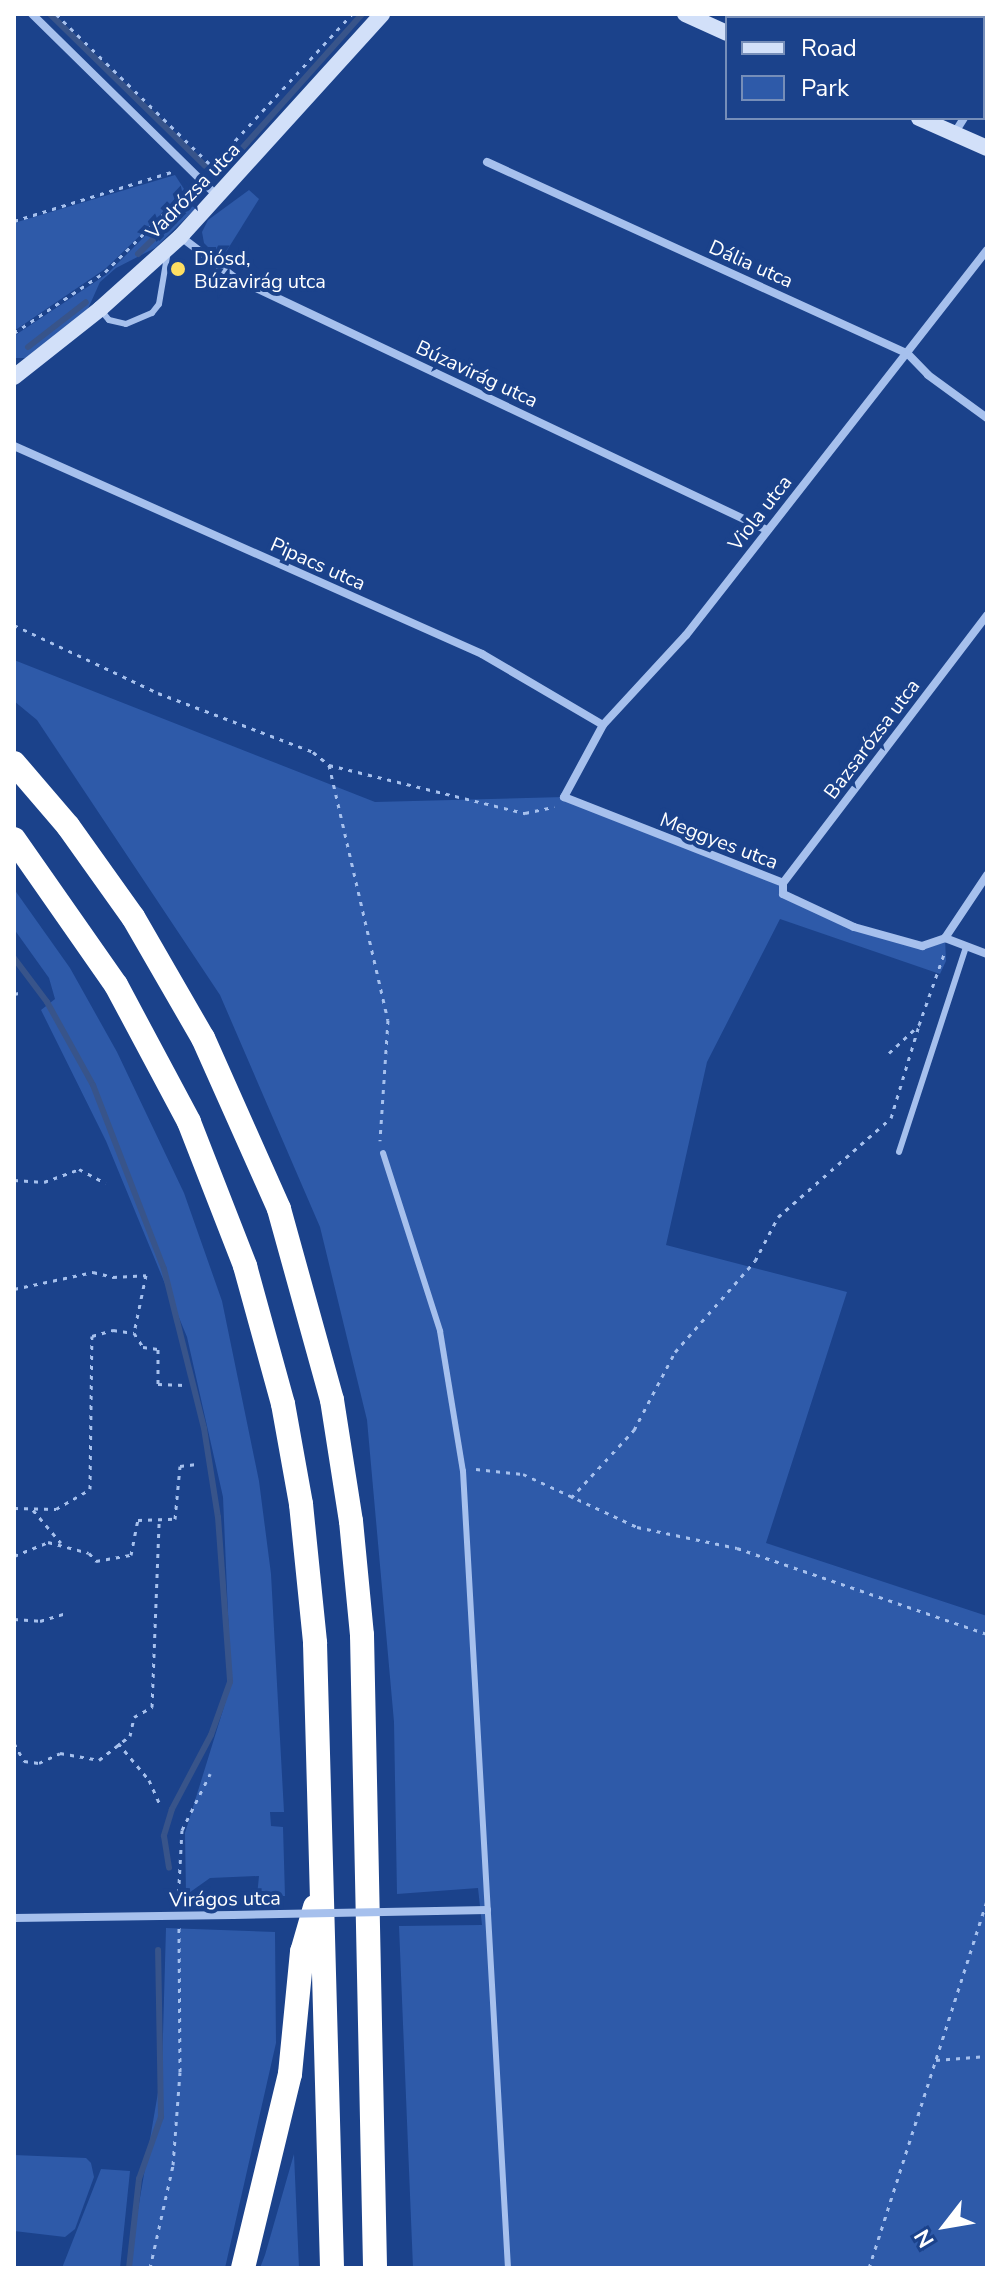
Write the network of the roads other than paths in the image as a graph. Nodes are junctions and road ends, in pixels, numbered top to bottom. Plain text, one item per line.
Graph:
1 (32, 14) edge
2 (382, 14) edge
3 (696, 16) edge
4 (725, 32) edge
5 (923, 120) edge
6 (963, 120) edge
7 (954, 134) junction
8 (987, 148) edge
9 (487, 162) dead end
10 (218, 197) junction
11 (174, 242) junction
12 (987, 250) edge
13 (100, 309) junction
14 (907, 353) junction
15 (14, 377) edge
16 (987, 418) edge
17 (14, 446) edge
18 (767, 530) junction
19 (987, 615) edge
20 (603, 725) junction
21 (14, 763) edge
22 (564, 797) joint
23 (14, 839) edge
24 (987, 875) edge
25 (783, 883) junction
26 (945, 938) junction
27 (966, 947) junction
28 (987, 954) edge
29 (899, 1152) dead end
30 (383, 1153) road end
31 (322, 1882) junction
32 (487, 1910) junction
33 (14, 1918) edge
34 (243, 2268) edge
35 (332, 2268) edge
36 (375, 2268) edge
37 (508, 2268) edge

1 - 10 street
2 - 10 street, Vadrózsa utca
3 - 4 street
5 - 7 street
6 - 7 street
7 - 8 street
9 - 14 street, Dália utca
10 - 11 street, Vadrózsa utca
11 - 13 street, Vadrózsa utca
11 - 13 lane
11 - 18 street, Búzavirág utca
12 - 14 street, Viola utca
13 - 15 street, Vadrózsa utca
14 - 16 street, Dália utca
14 - 18 street, Viola utca
17 - 20 street, Pipacs utca
18 - 20 street, Viola utca
19 - 25 street, Bazsarózsa utca
20 - 22 street, Viola utca
21 - 36 highway
22 - 25 street, Meggyes utca
23 - 31 highway
24 - 26 street
25 - 26 street, Meggyes utca
26 - 27 street, Meggyes utca
27 - 28 street, Meggyes utca
27 - 29 lane
30 - 32 lane
31 - 34 highway
31 - 35 highway
32 - 33 street, Virágos utca, bridge
32 - 37 lane

